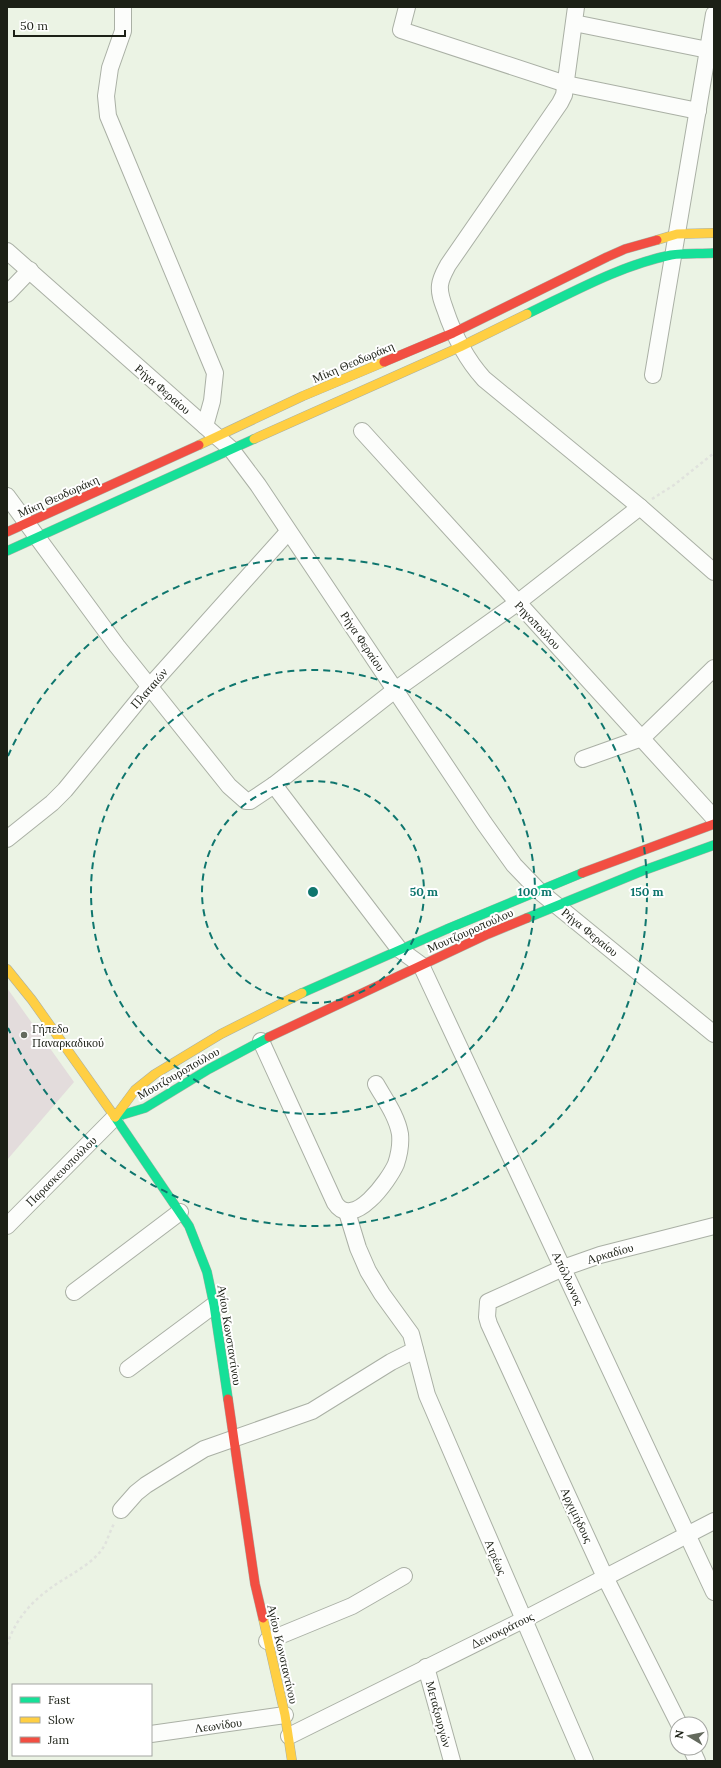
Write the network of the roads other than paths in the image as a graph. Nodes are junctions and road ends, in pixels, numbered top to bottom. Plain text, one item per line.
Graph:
1 (123, 7) edge
2 (407, 7) edge
3 (576, 7) edge
4 (714, 14) edge
5 (574, 23) junction
6 (708, 50) junction
7 (566, 84) junction
8 (698, 111) junction
9 (714, 233) edge
10 (677, 234) junction
11 (7, 251) edge
12 (714, 253) edge
13 (673, 255) junction
14 (30, 270) junction
15 (7, 294) edge
16 (453, 333) junction
17 (460, 347) junction
18 (653, 375) dead end
19 (205, 426) junction
20 (362, 431) dead end
21 (218, 436) junction
22 (230, 449) junction
23 (7, 496) edge
24 (640, 507) junction
25 (27, 524) junction
26 (7, 532) edge
27 (288, 532) junction
28 (37, 538) junction
29 (7, 551) edge
30 (714, 572) edge
31 (517, 603) junction
32 (714, 668) edge
33 (150, 686) junction
34 (395, 690) junction
35 (642, 738) junction
36 (583, 759) dead end
37 (274, 785) junction
38 (714, 818) edge
39 (714, 824) edge
40 (7, 839) edge
41 (714, 845) edge
42 (539, 891) junction
43 (557, 905) junction
44 (399, 949) junction
45 (422, 965) junction
46 (7, 969) edge
47 (714, 1034) edge
48 (261, 1040) junction
49 (376, 1084) dead end
50 (115, 1117) junction
51 (180, 1212) junction
52 (347, 1212) junction
53 (7, 1226) edge
54 (714, 1226) edge
55 (563, 1268) junction
56 (74, 1292) dead end
57 (488, 1302) joint
58 (214, 1305) junction
59 (415, 1350) junction
60 (128, 1369) dead end
61 (233, 1438) junction
62 (122, 1510) road end
63 (714, 1520) edge
64 (687, 1534) junction
65 (404, 1576) dead end
66 (605, 1577) junction
67 (714, 1592) edge
68 (524, 1620) junction
69 (268, 1641) junction
70 (426, 1667) junction
71 (285, 1715) junction
72 (675, 1716) edge
73 (152, 1734) edge
74 (289, 1736) junction
75 (292, 1761) edge
76 (452, 1761) edge
77 (585, 1761) edge

1 - 19 street
2 - 7 street
3 - 5 street
4 - 6 street
5 - 6 street
5 - 7 street
6 - 8 street
7 - 8 street
7 - 16 street
8 - 10 street
9 - 10 main road, Μίκη Θεοδωράκη
10 - 13 street
10 - 16 main road, Μίκη Θεοδωράκη
11 - 14 street, Ρήγα Φεραίου
12 - 13 main road
13 - 17 main road
13 - 18 street
14 - 15 street
14 - 19 street, Ρήγα Φεραίου
16 - 17 street
16 - 21 main road, Μίκη Θεοδωράκη
17 - 22 main road
17 - 24 street
19 - 21 street, Ρήγα Φεραίου
20 - 31 street, Ρηγοπούλου
21 - 22 street, Ρήγα Φεραίου
21 - 25 main road, Μίκη Θεοδωράκη
22 - 27 street, Ρήγα Φεραίου
22 - 28 main road
23 - 25 street
24 - 30 street
24 - 31 street
25 - 26 main road, Μίκη Θεοδωράκη
25 - 28 street
27 - 33 street, Πλαταιών
27 - 34 street, Ρήγα Φεραίου
28 - 29 main road
28 - 33 street
31 - 34 street
31 - 35 street, Ρηγοπούλου
32 - 35 street
33 - 37 street
33 - 40 street, Πλαταιών
34 - 37 street
34 - 42 street, Ρήγα Φεραίου
35 - 36 street
35 - 38 street, Ρηγοπούλου
37 - 44 street
39 - 42 main road, Μουτζουροπούλου
41 - 43 main road, Μουτζουροπούλου
42 - 43 street, Ρήγα Φεραίου
42 - 44 main road, Μουτζουροπούλου
43 - 45 main road, Μουτζουροπούλου
43 - 47 street, Ρήγα Φεραίου
44 - 45 street
44 - 50 main road, Μουτζουροπούλου
45 - 48 main road, Μουτζουροπούλου
45 - 55 street, Απόλλωνος
46 - 50 main road, Αγίου Κωνσταντίνου
48 - 50 main road, Μουτζουροπούλου
48 - 52 street
49 - 52 street
50 - 51 main road, Αγίου Κωνσταντίνου
50 - 53 street, Παρασκευοπούλου
51 - 56 street
51 - 58 main road, Αγίου Κωνσταντίνου
52 - 59 street, Ατρέως
54 - 55 street, Αρκαδίου
55 - 57 street, Αρκαδίου
55 - 64 street, Απόλλωνος
57 - 66 street, Αρχιμήδους
58 - 60 street
58 - 61 main road, Αγίου Κωνσταντίνου
59 - 61 street
59 - 68 street, Ατρέως
61 - 62 street
61 - 69 main road, Αγίου Κωνσταντίνου
63 - 64 street, Δεινοκράτους
64 - 66 street, Δεινοκράτους
64 - 67 street, Απόλλωνος
65 - 69 street
66 - 68 street, Δεινοκράτους
66 - 72 street, Αρχιμήδους
68 - 70 street, Δεινοκράτους
68 - 77 street, Ατρέως
69 - 71 main road, Αγίου Κωνσταντίνου
70 - 74 street, Δεινοκράτους
70 - 76 street, Μεταξουργών
71 - 73 street, Λεωνίδου
71 - 74 main road, Αγίου Κωνσταντίνου
74 - 75 main road, Αγίου Κωνσταντίνου

